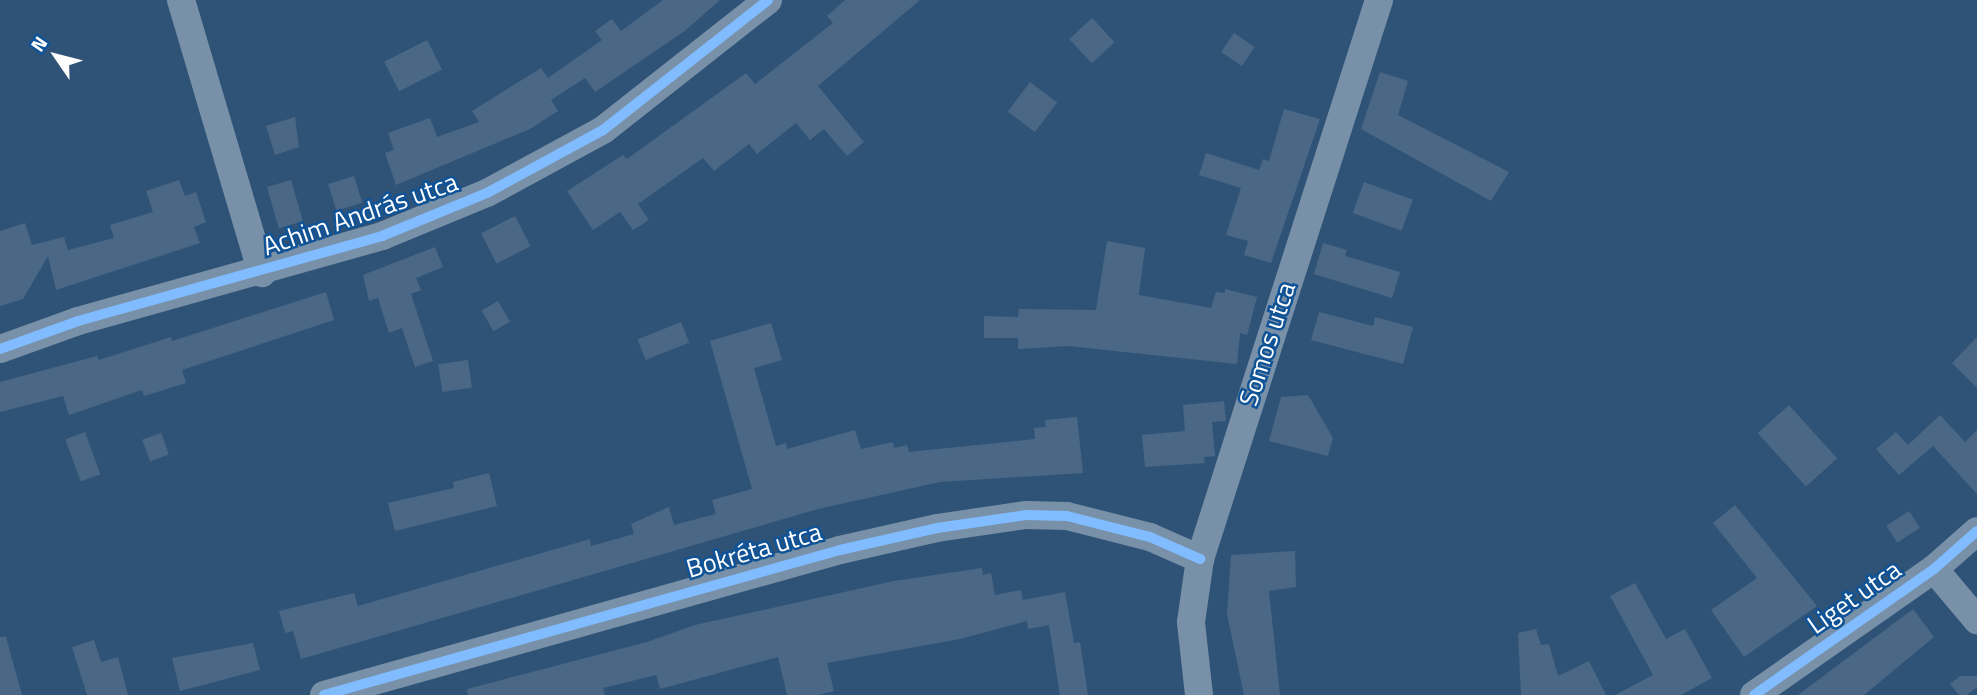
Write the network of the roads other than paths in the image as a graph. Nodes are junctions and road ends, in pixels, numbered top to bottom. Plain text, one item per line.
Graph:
1 (181, 0) edge
2 (768, 0) edge
3 (1379, 0) edge
4 (262, 273) junction
5 (0, 349) edge
6 (1977, 531) edge
7 (1200, 559) junction
8 (1934, 569) junction
9 (1977, 620) edge
10 (324, 695) edge
11 (1199, 695) edge
12 (1754, 695) edge

1 - 4 street
2 - 4 street, Achim András utca
3 - 7 street, Somos utca
4 - 5 street, Achim András utca
6 - 8 street, Liget utca
7 - 10 street, Bokréta utca
7 - 11 street, Somos utca
8 - 9 street
8 - 12 street, Liget utca

